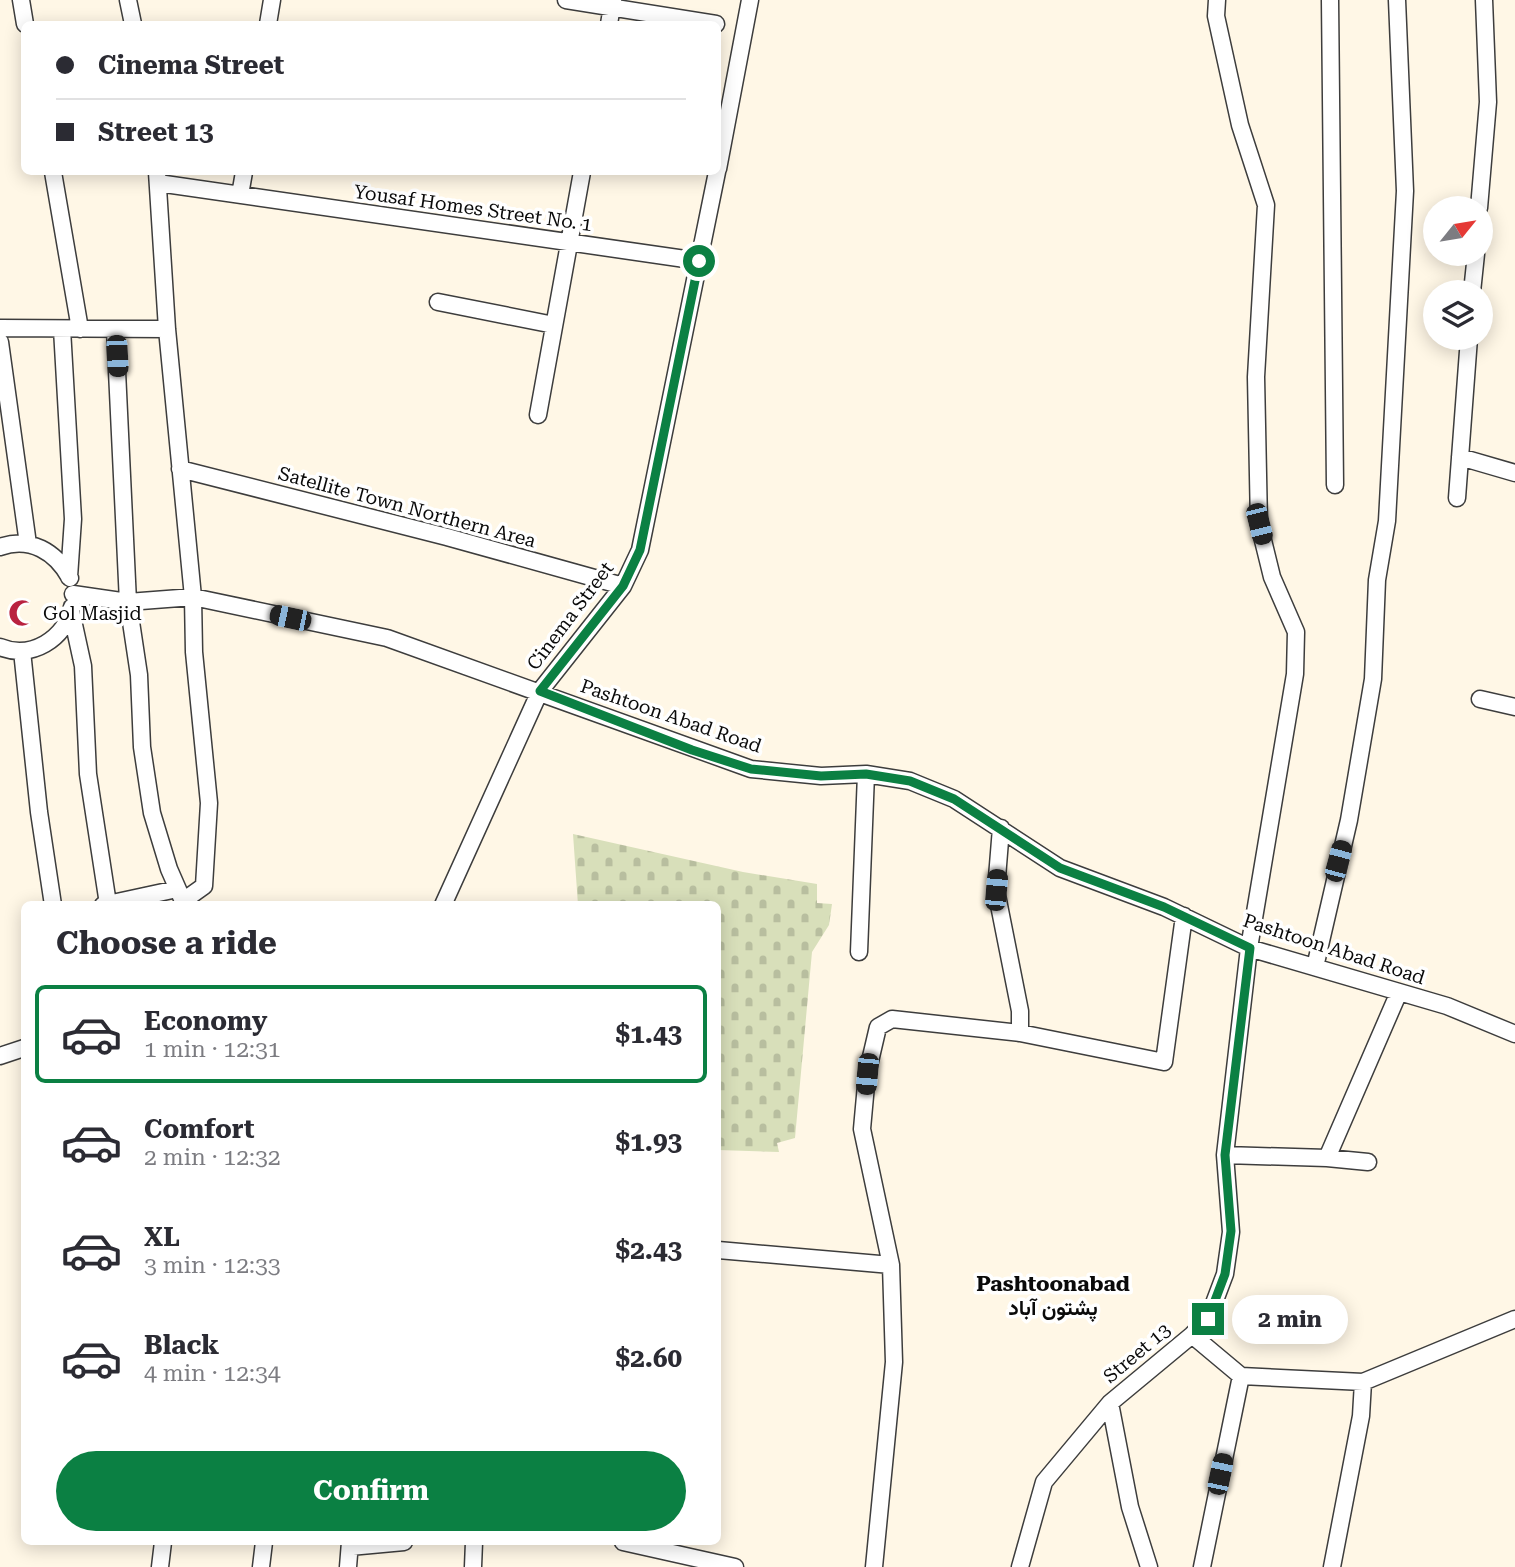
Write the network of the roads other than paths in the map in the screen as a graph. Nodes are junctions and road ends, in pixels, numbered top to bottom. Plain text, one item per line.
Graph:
1 (21, 0) edge
2 (128, 0) edge
3 (272, 0) edge
4 (566, 0) edge
5 (750, 0) edge
6 (1217, 0) edge
7 (1331, 0) edge
8 (1397, 0) edge
9 (1484, 0) edge
10 (613, 3) edge
11 (24, 21) edge
12 (132, 21) edge
13 (268, 21) edge
14 (610, 21) edge
15 (698, 21) edge
16 (721, 26) edge
17 (745, 29) junction
18 (721, 150) edge
19 (54, 175) edge
20 (243, 175) edge
21 (580, 175) edge
22 (716, 175) edge
23 (158, 177) edge
24 (240, 195) junction
25 (1480, 196) edge
26 (568, 243) junction
27 (699, 261) junction
28 (438, 302) dead end
29 (554, 325) junction
30 (0, 328) edge
31 (62, 328) junction
32 (80, 329) junction
33 (115, 329) junction
34 (167, 329) junction
35 (0, 342) edge
36 (1468, 350) edge
37 (538, 415) dead end
38 (1460, 457) junction
39 (180, 469) junction
40 (1515, 472) edge
41 (1335, 485) dead end
42 (1457, 498) dead end
43 (28, 544) junction
44 (0, 547) edge
45 (69, 577) junction
46 (623, 586) junction
47 (73, 594) junction
48 (193, 597) junction
49 (128, 602) junction
50 (71, 611) junction
51 (0, 646) edge
52 (22, 651) junction
53 (540, 691) junction
54 (1480, 699) dead end
55 (1515, 707) edge
56 (866, 774) junction
57 (1001, 828) junction
58 (181, 898) edge
59 (52, 901) edge
60 (105, 901) edge
61 (143, 901) edge
62 (445, 901) edge
63 (1184, 916) junction
64 (1250, 948) junction
65 (859, 952) dead end
66 (1315, 967) junction
67 (1399, 992) junction
68 (1020, 1033) junction
69 (1515, 1034) edge
70 (21, 1049) edge
71 (0, 1056) edge
72 (1225, 1155) junction
73 (1327, 1158) junction
74 (1368, 1162) dead end
75 (721, 1250) edge
76 (891, 1265) junction
77 (1515, 1320) edge
78 (1192, 1335) junction
79 (1241, 1376) junction
80 (1363, 1382) junction
81 (1110, 1403) junction
82 (163, 1545) edge
83 (264, 1545) edge
84 (350, 1545) edge
85 (474, 1545) edge
86 (651, 1545) edge
87 (679, 1548) edge
88 (160, 1567) edge
89 (261, 1567) edge
90 (348, 1567) edge
91 (473, 1567) edge
92 (735, 1567) edge
93 (874, 1567) edge
94 (1020, 1567) edge
95 (1149, 1567) edge
96 (1202, 1567) edge
97 (1332, 1567) edge

1 - 11 street
2 - 12 street
3 - 13 street
4 - 10 street
5 - 17 street, Cinema Street
6 - 64 street, Street 13
7 - 41 street
8 - 66 street
9 - 25 street
10 - 14 street
10 - 15 street
16 - 17 street
17 - 18 street, Cinema Street
19 - 32 street
20 - 24 street
21 - 26 street
22 - 27 street, Cinema Street
23 - 24 street, Yousaf Homes Street No. 1
23 - 34 street
24 - 26 street, Yousaf Homes Street No. 1
26 - 27 street, Yousaf Homes Street No. 1
26 - 29 street
27 - 46 street, Cinema Street
28 - 29 street
29 - 37 street
30 - 31 street
31 - 32 street
31 - 45 street
32 - 33 street
33 - 34 street
33 - 49 street
34 - 39 street
35 - 43 street
36 - 38 street
38 - 40 street
38 - 42 street
39 - 46 street, Satellite Town Northern Area
39 - 48 street
43 - 44 street
43 - 45 street
45 - 47 street
46 - 53 street, Cinema Street
47 - 49 street, Pashtoon Abad Road
47 - 50 street
48 - 49 street, Pashtoon Abad Road
48 - 53 street, Pashtoon Abad Road
48 - 58 street
49 - 58 street
50 - 52 street
50 - 60 street
51 - 52 street
52 - 59 street
53 - 56 street, Pashtoon Abad Road
53 - 62 street, Cinema Street
54 - 55 street
56 - 57 street, Pashtoon Abad Road
56 - 65 street
57 - 63 street, Pashtoon Abad Road
57 - 68 street
58 - 61 street
63 - 64 street, Pashtoon Abad Road
63 - 68 street
64 - 66 street, Pashtoon Abad Road
64 - 72 street, Street 13
66 - 67 street, Pashtoon Abad Road
67 - 69 street, Pashtoon Abad Road
67 - 73 street
68 - 76 street
70 - 71 street
72 - 73 street
72 - 78 street, Street 13
73 - 74 street
75 - 76 street
76 - 93 street
77 - 80 street
78 - 79 street
78 - 81 street, Street 13
79 - 80 street
79 - 96 street
80 - 97 street
81 - 94 street, Street 13
81 - 95 street
82 - 88 street
83 - 89 street
84 - 90 street
85 - 91 street
86 - 87 street
87 - 92 street

